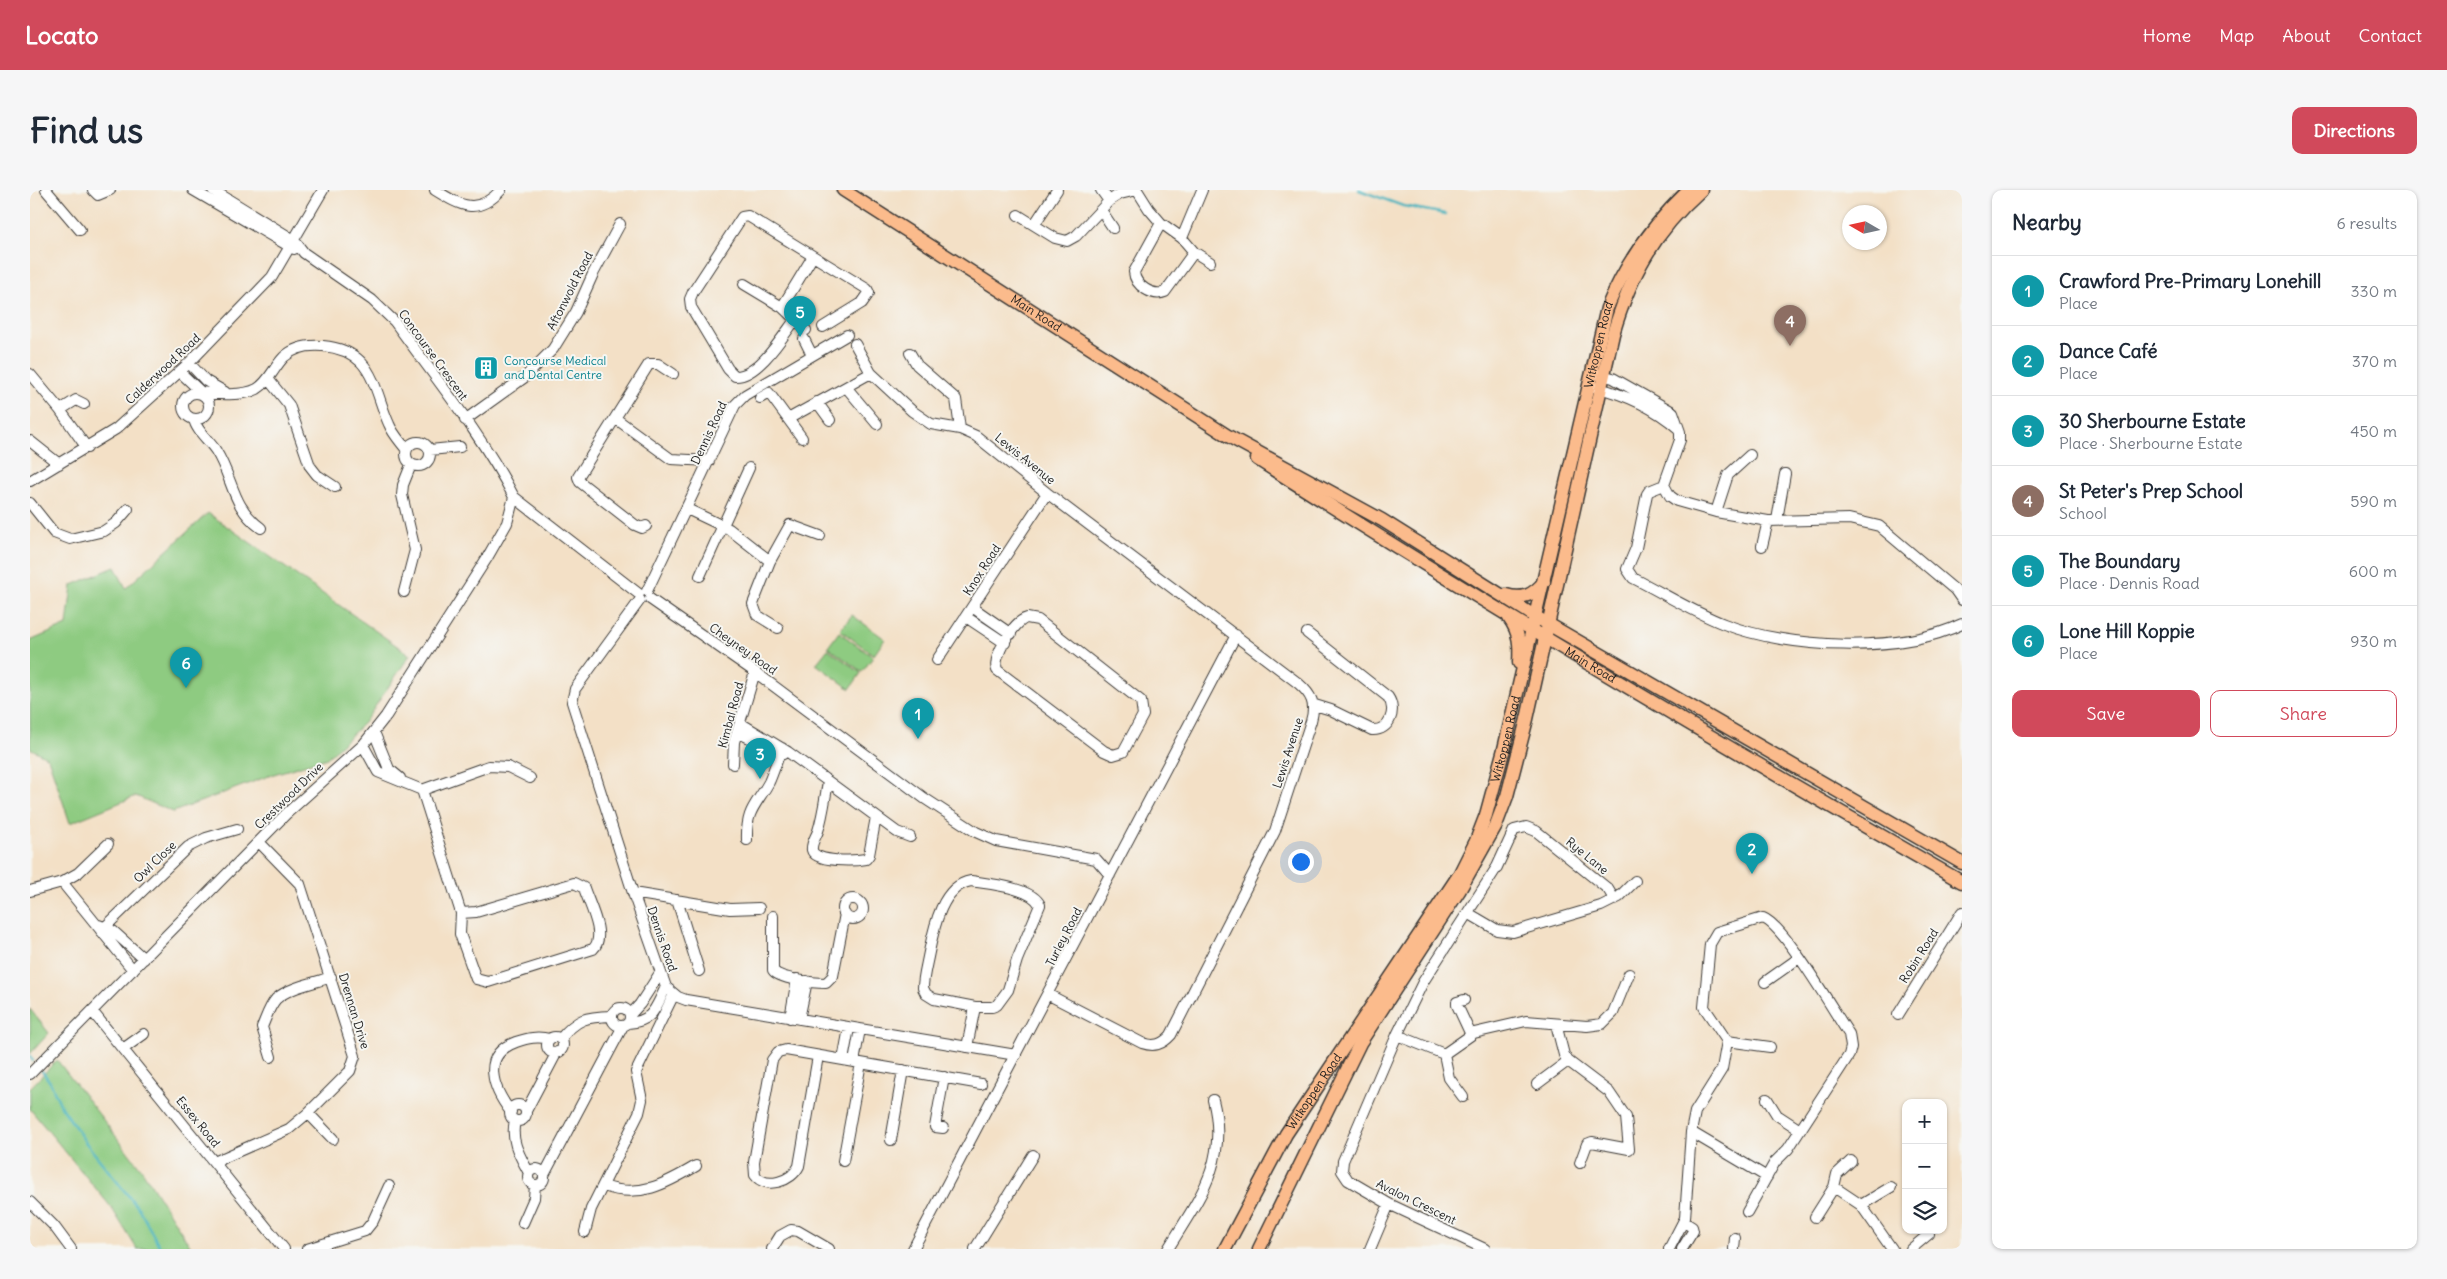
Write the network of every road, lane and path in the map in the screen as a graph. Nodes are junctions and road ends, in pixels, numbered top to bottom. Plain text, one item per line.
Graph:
1 (46, 190) edge
2 (93, 190) edge
3 (110, 190) edge
4 (193, 190) edge
5 (213, 190) edge
6 (323, 190) edge
7 (435, 190) edge
8 (501, 190) edge
9 (843, 190) edge
10 (1057, 190) edge
11 (1100, 190) edge
12 (1137, 190) edge
13 (1202, 190) edge
14 (1689, 190) edge
15 (1701, 190) edge
16 (1109, 200) junction
17 (1101, 210) junction
18 (1018, 215) dead end
19 (1161, 223) junction
20 (620, 224) dead end
21 (1034, 225) junction
22 (1113, 228) dead end
23 (80, 230) dead end
24 (1182, 238) junction
25 (292, 244) junction
26 (1194, 252) junction
27 (813, 256) junction
28 (1210, 262) dead end
29 (1628, 275) junction
30 (744, 284) dead end
31 (1619, 294) junction
32 (782, 307) junction
33 (823, 327) dead end
34 (802, 331) junction
35 (848, 335) dead end
36 (854, 344) dead end
37 (815, 353) junction
38 (910, 353) dead end
39 (189, 363) junction
40 (180, 372) junction
41 (871, 373) junction
42 (1591, 373) junction
43 (30, 374) edge
44 (673, 374) dead end
45 (1604, 376) junction
46 (268, 379) junction
47 (846, 386) junction
48 (1588, 386) junction
49 (1601, 389) junction
50 (201, 393) junction
51 (225, 393) junction
52 (760, 398) dead end
53 (817, 402) junction
54 (84, 404) dead end
55 (1653, 405) junction
56 (60, 410) junction
57 (615, 418) junction
58 (194, 419) junction
59 (788, 419) junction
60 (465, 420) junction
61 (830, 420) dead end
62 (877, 424) dead end
63 (960, 429) junction
64 (1228, 436) junction
65 (802, 438) dead end
66 (30, 441) edge
67 (460, 447) dead end
68 (87, 448) junction
69 (406, 449) junction
70 (430, 450) junction
71 (1750, 455) dead end
72 (709, 461) junction
73 (59, 464) junction
74 (411, 464) junction
75 (749, 468) dead end
76 (1785, 474) dead end
77 (30, 481) edge
78 (1664, 485) junction
79 (335, 487) dead end
80 (1048, 493) junction
81 (514, 497) junction
82 (30, 503) edge
83 (687, 509) junction
84 (128, 510) dead end
85 (1716, 512) junction
86 (1773, 520) junction
87 (723, 525) junction
88 (646, 526) dead end
89 (261, 528) dead end
90 (820, 536) dead end
91 (1762, 546) dead end
92 (770, 561) junction
93 (700, 576) dead end
94 (1544, 582) junction
95 (404, 592) dead end
96 (1498, 592) junction
97 (644, 596) junction
98 (1962, 600) edge
99 (972, 608) junction
100 (1506, 615) junction
101 (966, 617) junction
102 (1536, 617) junction
103 (1549, 624) junction
104 (1962, 624) edge
105 (778, 628) dead end
106 (1532, 630) junction
107 (1307, 632) dead end
108 (1236, 635) junction
109 (1008, 638) junction
110 (1546, 638) junction
111 (937, 660) dead end
112 (756, 672) junction
113 (1518, 690) junction
114 (1315, 705) junction
115 (738, 727) junction
116 (374, 732) junction
117 (363, 745) junction
118 (783, 752) junction
119 (733, 764) dead end
120 (530, 778) dead end
121 (828, 782) junction
122 (411, 786) junction
123 (422, 790) junction
124 (876, 817) junction
125 (237, 829) dead end
126 (910, 837) dead end
127 (747, 840) dead end
128 (259, 842) junction
129 (108, 844) dead end
130 (1962, 863) edge
131 (1110, 875) junction
132 (1635, 881) dead end
133 (62, 882) junction
134 (1962, 882) edge
135 (30, 891) edge
136 (633, 893) junction
137 (1614, 899) junction
138 (677, 900) junction
139 (759, 908) dead end
140 (1962, 912) edge
141 (1468, 913) junction
142 (461, 914) junction
143 (844, 914) dead end
144 (773, 916) dead end
145 (102, 927) junction
146 (1799, 958) junction
147 (144, 959) junction
148 (132, 970) junction
149 (699, 971) dead end
150 (660, 973) junction
151 (1629, 974) dead end
152 (331, 977) junction
153 (802, 980) junction
154 (1765, 982) dead end
155 (670, 991) junction
156 (1049, 995) junction
157 (644, 998) junction
158 (1464, 1000) dead end
159 (656, 1007) junction
160 (971, 1007) junction
161 (92, 1011) junction
162 (1898, 1015) dead end
163 (612, 1016) junction
164 (794, 1018) junction
165 (627, 1022) junction
166 (1556, 1024) junction
167 (849, 1028) junction
168 (860, 1029) junction
169 (144, 1034) dead end
170 (1397, 1035) junction
171 (1470, 1035) junction
172 (555, 1039) junction
173 (1727, 1041) junction
174 (964, 1047) junction
175 (1770, 1047) dead end
176 (123, 1049) junction
177 (1444, 1054) junction
178 (818, 1056) junction
179 (1016, 1056) junction
180 (270, 1057) dead end
181 (844, 1060) junction
182 (1568, 1061) junction
183 (858, 1063) junction
184 (903, 1070) junction
185 (30, 1074) edge
186 (944, 1077) junction
187 (981, 1084) dead end
188 (1537, 1084) dead end
189 (1463, 1097) dead end
190 (1768, 1099) dead end
191 (1213, 1100) dead end
192 (308, 1113) junction
193 (513, 1116) junction
194 (943, 1128) dead end
195 (1800, 1130) junction
196 (1691, 1132) junction
197 (333, 1139) dead end
198 (891, 1140) dead end
199 (1033, 1155) dead end
200 (843, 1161) dead end
201 (1851, 1161) dead end
202 (214, 1162) junction
203 (1580, 1163) dead end
204 (696, 1166) dead end
205 (1342, 1171) joint
206 (529, 1174) junction
207 (544, 1175) junction
208 (1767, 1177) junction
209 (535, 1185) junction
210 (389, 1186) dead end
211 (604, 1186) junction
212 (1891, 1187) dead end
213 (1834, 1188) junction
214 (30, 1202) edge
215 (1389, 1204) junction
216 (1861, 1204) junction
217 (1747, 1212) dead end
218 (1815, 1217) dead end
219 (1684, 1222) junction
220 (523, 1223) dead end
221 (585, 1232) dead end
222 (1930, 1234) dead end
223 (1735, 1238) dead end
224 (71, 1249) edge
225 (284, 1249) edge
226 (306, 1249) edge
227 (772, 1249) edge
228 (829, 1249) edge
229 (913, 1249) edge
230 (975, 1249) edge
231 (1168, 1249) edge
232 (1224, 1249) edge
233 (1259, 1249) edge
234 (1370, 1249) edge
235 (1485, 1249) edge
236 (1668, 1249) edge
237 (1682, 1249) edge
238 (1734, 1249) edge
239 (1892, 1249) edge
240 (1911, 1249) edge

1 - 23 street
2 - 3 street
4 - 25 street, Concourse Crescent
5 - 25 street, Concourse Crescent
6 - 25 street, Calderwood Road
7 - 8 street
9 - 64 main road, Main Road
10 - 21 street
11 - 16 street
12 - 16 street
12 - 19 street
13 - 24 street
14 - 29 main road, Witkoppen Road
15 - 29 main road, Witkoppen Road
16 - 17 street
17 - 21 street
17 - 22 street
18 - 21 street
19 - 24 street
19 - 26 street
20 - 60 street, Aftonwold Road
24 - 26 street
25 - 39 street, Calderwood Road
25 - 60 street, Concourse Crescent
26 - 28 street
27 - 32 street
27 - 33 street
27 - 34 street
29 - 31 main road, Witkoppen Road
30 - 32 street
31 - 42 main road, Witkoppen Road
31 - 45 main road, Witkoppen Road
32 - 34 street
34 - 37 street
35 - 37 street, Dennis Road
36 - 41 street, Lewis Avenue
37 - 72 street, Dennis Road
38 - 63 street
39 - 40 street, Calderwood Road
39 - 51 street
40 - 50 street
40 - 68 street, Calderwood Road
41 - 47 street
41 - 63 street, Lewis Avenue
42 - 45 street
42 - 48 main road, Witkoppen Road
43 - 56 street
44 - 57 street
45 - 49 main road, Witkoppen Road
45 - 55 street
46 - 51 street
46 - 69 street
46 - 79 street
47 - 53 street
47 - 62 street
48 - 49 street
48 - 94 main road, Witkoppen Road
49 - 55 street
49 - 103 main road, Witkoppen Road
50 - 51 street
50 - 58 street
50 - 58 street
52 - 59 street
53 - 59 street
53 - 61 street
54 - 56 street
55 - 78 street
56 - 68 street
57 - 72 street
57 - 88 street
58 - 89 street
59 - 65 street
60 - 81 street, Concourse Crescent
63 - 80 street, Lewis Avenue
64 - 96 main road, Main Road
64 - 100 main road, Main Road
66 - 73 street
67 - 70 street
68 - 73 street, Calderwood Road
69 - 70 street
69 - 74 street
70 - 74 street
71 - 85 street
72 - 83 street, Dennis Road
73 - 77 street, Calderwood Road
74 - 95 street
75 - 87 street
76 - 86 street
78 - 85 street
78 - 104 street
80 - 99 street, Knox Road
80 - 108 street, Lewis Avenue
81 - 97 street, Cheyney Road
81 - 116 street, Crestwood Drive
82 - 84 street
83 - 87 street
83 - 97 street, Dennis Road
85 - 86 street
86 - 91 street
86 - 98 street
87 - 92 street
87 - 93 street
90 - 92 street
92 - 105 street
94 - 96 main road
94 - 102 main road, Witkoppen Road
96 - 102 main road, Main Road
97 - 112 street, Cheyney Road
97 - 136 street, Dennis Road
99 - 101 street, Knox Road
99 - 109 street
100 - 106 main road, Main Road
100 - 113 main road
101 - 109 street
101 - 111 street, Knox Road
102 - 103 main road, Main Road
102 - 106 main road, Witkoppen Road
103 - 110 main road, Witkoppen Road
103 - 130 main road, Main Road
106 - 110 main road, Main Road
106 - 113 main road, Witkoppen Road
107 - 114 street
108 - 114 street, Lewis Avenue
108 - 131 street, Turley Road
109 - 109 street
110 - 134 main road, Main Road
110 - 233 main road, Witkoppen Road
112 - 115 street, Kimbal Road
112 - 131 street, Cheyney Road
113 - 232 main road, Witkoppen Road
114 - 156 street, Lewis Avenue
115 - 118 street
115 - 119 street, Kimbal Road
116 - 117 street, Crestwood Drive
116 - 122 street
117 - 122 street
117 - 128 street, Crestwood Drive
118 - 121 street
118 - 127 street
120 - 123 street
121 - 124 street
121 - 124 street
122 - 123 street
123 - 142 street
124 - 126 street
125 - 145 street, Owl Close
128 - 147 street, Crestwood Drive
128 - 152 street, Drennan Drive
129 - 133 street
131 - 156 street, Turley Road
132 - 137 street
133 - 135 street
133 - 145 street
136 - 138 street
136 - 150 street, Dennis Road
137 - 141 street
137 - 141 street, Rye Lane
138 - 139 street
138 - 149 street
140 - 162 street, Robin Road
141 - 170 street, Rye Lane
142 - 142 street
143 - 153 street
144 - 153 street
145 - 147 street
145 - 148 street
146 - 154 street
146 - 173 street
146 - 195 street
147 - 148 street, Crestwood Drive
148 - 161 street, Crestwood Drive
150 - 155 street, Dennis Road
150 - 157 street
151 - 166 street
152 - 180 street
152 - 192 street, Drennan Drive
153 - 164 street
155 - 159 street
155 - 164 street
155 - 211 street
156 - 179 street, Turley Road
157 - 159 street
157 - 165 street
158 - 171 street
159 - 165 street
160 - 160 street
160 - 174 street
161 - 176 street, Essex Road
161 - 185 street, Crestwood Drive
163 - 165 street
163 - 165 street
163 - 172 street
164 - 167 street
165 - 207 street
166 - 171 street
166 - 182 street
167 - 168 street
167 - 181 street
168 - 174 street
168 - 183 street
169 - 176 street
170 - 177 street
170 - 205 street, Rye Lane
171 - 177 street
172 - 193 street
172 - 193 street
173 - 175 street
173 - 196 street
174 - 179 street
176 - 202 street, Essex Road
177 - 189 street
178 - 178 street
178 - 181 street
179 - 229 street, Turley Road
181 - 183 street
182 - 188 street
182 - 203 street
183 - 184 street
183 - 200 street
184 - 186 street
184 - 198 street
186 - 187 street
186 - 194 street
190 - 195 street
191 - 231 street
192 - 197 street
192 - 202 street, Drennan Drive
193 - 206 street
195 - 208 street
196 - 208 street
196 - 219 street
199 - 230 street
201 - 213 street
202 - 225 street, Essex Road
204 - 211 street
205 - 215 street, Avalon Crescent
206 - 207 street
206 - 209 street
207 - 209 street
208 - 217 street
209 - 220 street
210 - 226 street
211 - 221 street
212 - 216 street
213 - 216 street
213 - 218 street
214 - 224 street
215 - 234 street
215 - 235 street, Avalon Crescent
216 - 239 street
219 - 236 street
219 - 237 street
222 - 240 street
223 - 238 street
227 - 228 street

